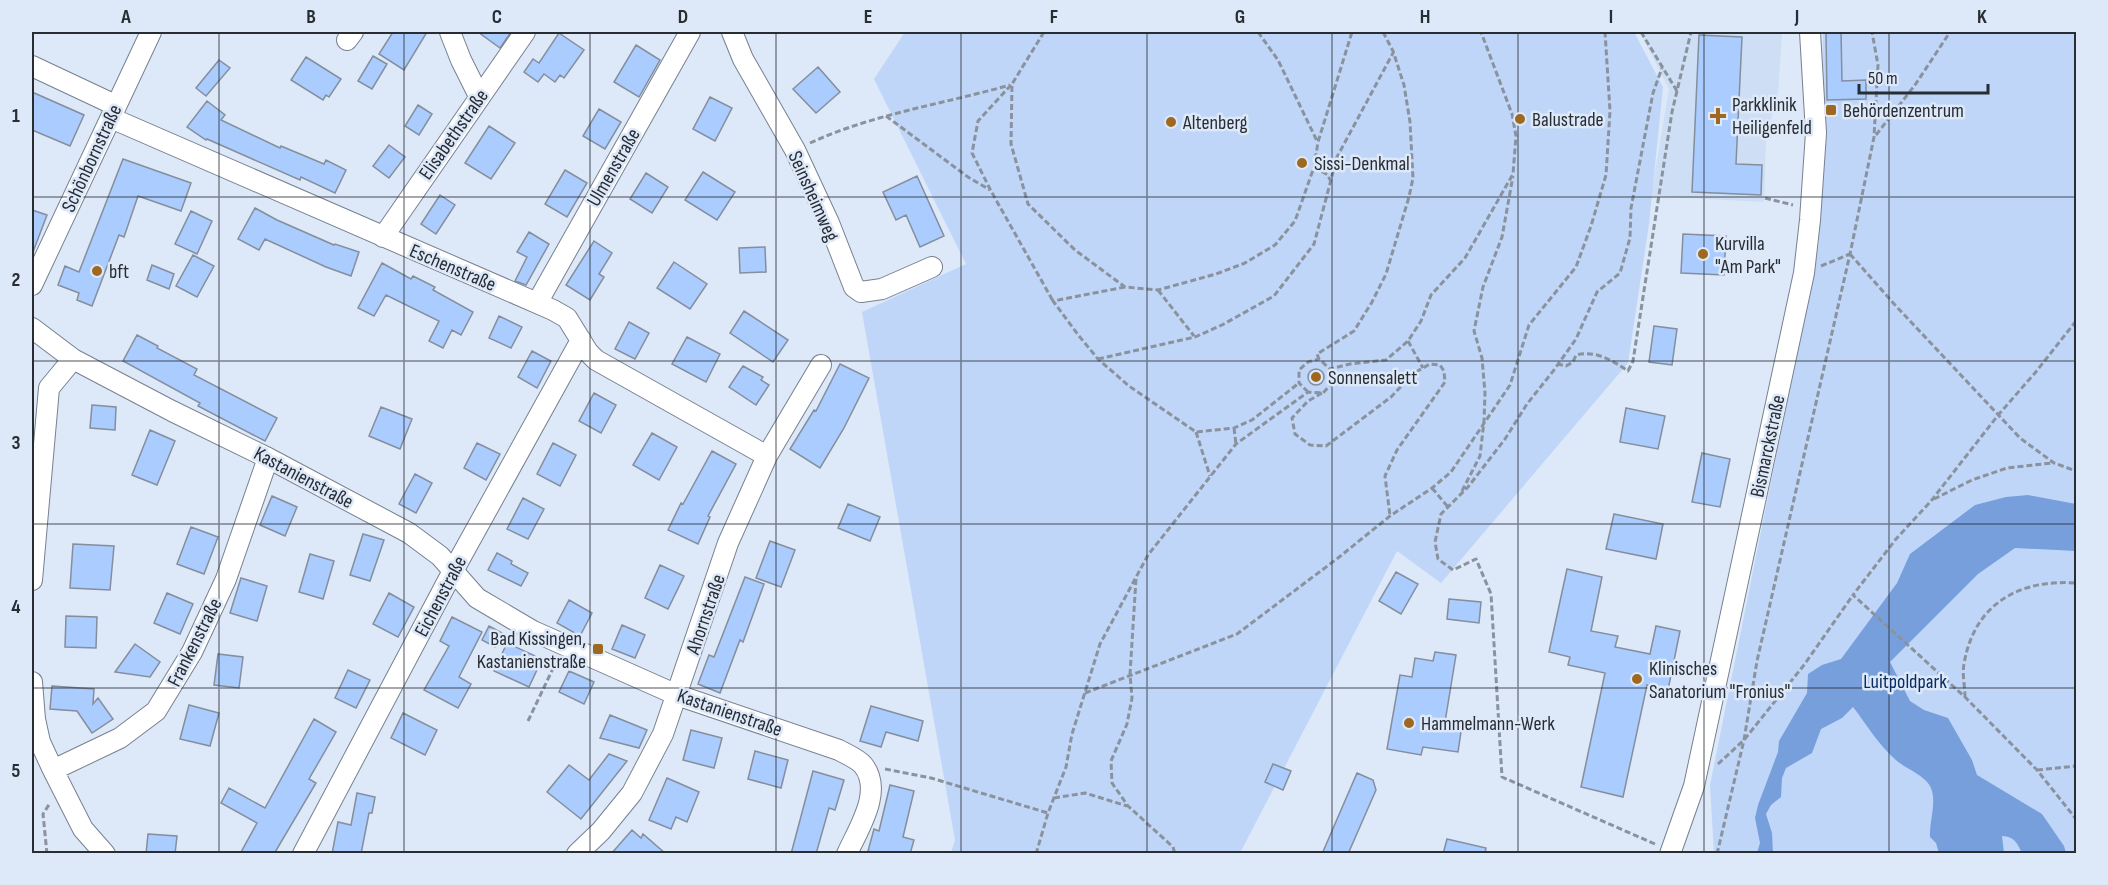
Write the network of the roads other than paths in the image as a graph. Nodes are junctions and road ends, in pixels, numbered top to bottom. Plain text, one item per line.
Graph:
1 (151, 32) edge
2 (450, 32) edge
3 (525, 32) edge
4 (690, 32) edge
5 (732, 32) edge
6 (1810, 32) edge
7 (32, 66) edge
8 (479, 96) junction
9 (113, 111) junction
10 (383, 237) junction
11 (932, 267) dead end
12 (32, 285) edge
13 (537, 303) junction
14 (32, 328) edge
15 (581, 340) junction
16 (73, 359) junction
17 (821, 365) dead end
18 (767, 456) junction
19 (268, 458) junction
20 (453, 571) junction
21 (32, 580) edge
22 (32, 682) edge
23 (677, 695) junction
24 (52, 770) junction
25 (1670, 852) edge
26 (105, 854) edge
27 (303, 854) edge
28 (577, 854) edge
29 (847, 854) edge

1 - 9 street, Schönbornstraße
2 - 8 street
3 - 8 street, Elisabethstraße
4 - 13 street, Ulmenstraße
5 - 11 street, Seinsheimweg
6 - 25 street, Bismarckstraße
7 - 9 street, Eschenstraße
8 - 10 street, Elisabethstraße
9 - 10 street, Eschenstraße
9 - 12 street, Schönbornstraße
10 - 13 street, Eschenstraße
13 - 15 street, Eschenstraße
14 - 16 street, Kastanienstraße
15 - 18 street, Eschenstraße
15 - 20 street, Eichenstraße
16 - 19 street, Kastanienstraße
16 - 21 street
17 - 18 street, Ahornstraße
18 - 23 street, Ahornstraße
19 - 20 street, Kastanienstraße
19 - 24 street, Frankenstraße
20 - 23 street, Kastanienstraße
20 - 27 street, Eichenstraße
22 - 24 street
23 - 28 street, Ahornstraße
23 - 29 street, Kastanienstraße
24 - 26 street

